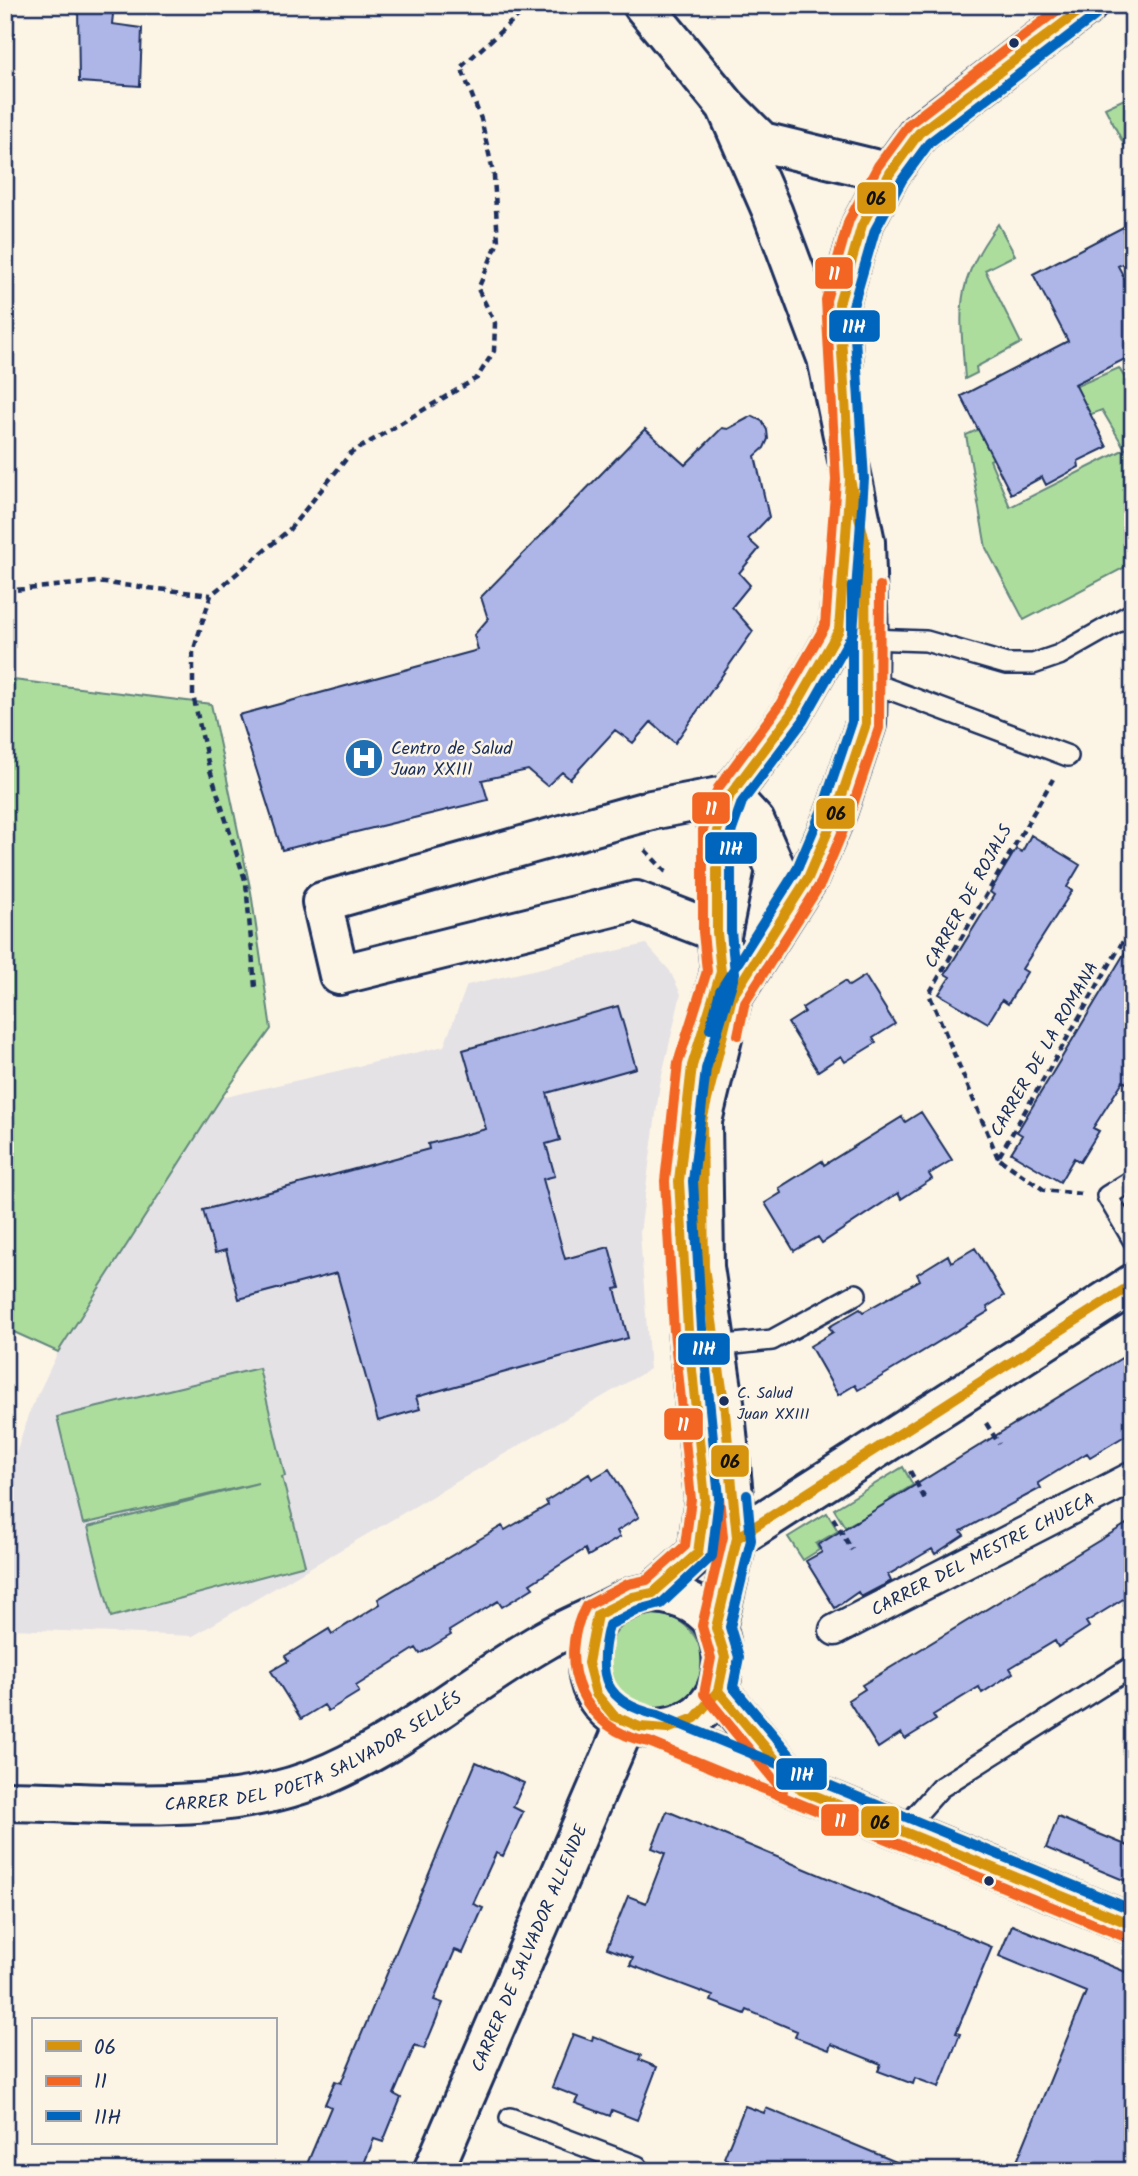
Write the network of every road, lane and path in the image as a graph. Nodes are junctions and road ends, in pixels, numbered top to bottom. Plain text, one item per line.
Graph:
1 (530, 5) edge
2 (643, 5) edge
3 (1087, 5) edge
4 (726, 106) junction
5 (890, 173) junction
6 (850, 480) junction
7 (5, 591) edge
8 (211, 595) junction
9 (1133, 613) edge
10 (868, 639) junction
11 (867, 681) junction
12 (1068, 756) joint
13 (730, 794) junction
14 (1133, 924) edge
15 (716, 932) junction
16 (760, 950) junction
17 (254, 987) dead end
18 (998, 1158) junction
19 (1133, 1180) edge
20 (1107, 1196) junction
21 (1133, 1240) edge
22 (1133, 1284) edge
23 (856, 1294) dead end
24 (703, 1338) junction
25 (980, 1413) dead end
26 (999, 1444) dead end
27 (903, 1460) dead end
28 (1133, 1477) edge
29 (926, 1501) dead end
30 (827, 1508) dead end
31 (737, 1538) junction
32 (852, 1550) dead end
33 (653, 1593) junction
34 (597, 1615) junction
35 (716, 1628) junction
36 (835, 1630) dead end
37 (1133, 1666) edge
38 (718, 1690) junction
39 (639, 1726) junction
40 (802, 1790) junction
41 (5, 1801) edge
42 (902, 1831) junction
43 (1133, 1925) edge
44 (510, 2118) dead end
45 (433, 2171) edge
46 (638, 2171) edge

1 - 8 path
2 - 4 street
3 - 5 street
4 - 5 street
4 - 6 street
5 - 6 street
6 - 10 street
6 - 13 street
7 - 8 path
8 - 17 path
9 - 10 lane
10 - 11 street
11 - 12 lane
11 - 16 street
12 - 18 path, CARRER DE ROJALS
13 - 15 street
13 - 15 street
13 - 16 street
14 - 18 path, CARRER DE LA ROMANA
15 - 24 street
16 - 24 street
18 - 20 path, CARRER DE LA ROMANA
19 - 20 lane
20 - 21 lane
22 - 31 street
23 - 24 lane
24 - 31 street
24 - 33 street
25 - 26 path
27 - 29 path
28 - 36 street, CARRER DEL MESTRE CHUECA
30 - 32 path
31 - 35 street
33 - 34 street
33 - 35 street
34 - 39 street
34 - 41 street, CARRER DEL POETA SALVADOR SELLÉS
35 - 38 street
37 - 42 lane
38 - 39 street
38 - 40 street
39 - 40 street
39 - 45 street, CARRER DE SALVADOR ALLENDE
40 - 42 street
42 - 43 street
44 - 46 lane

